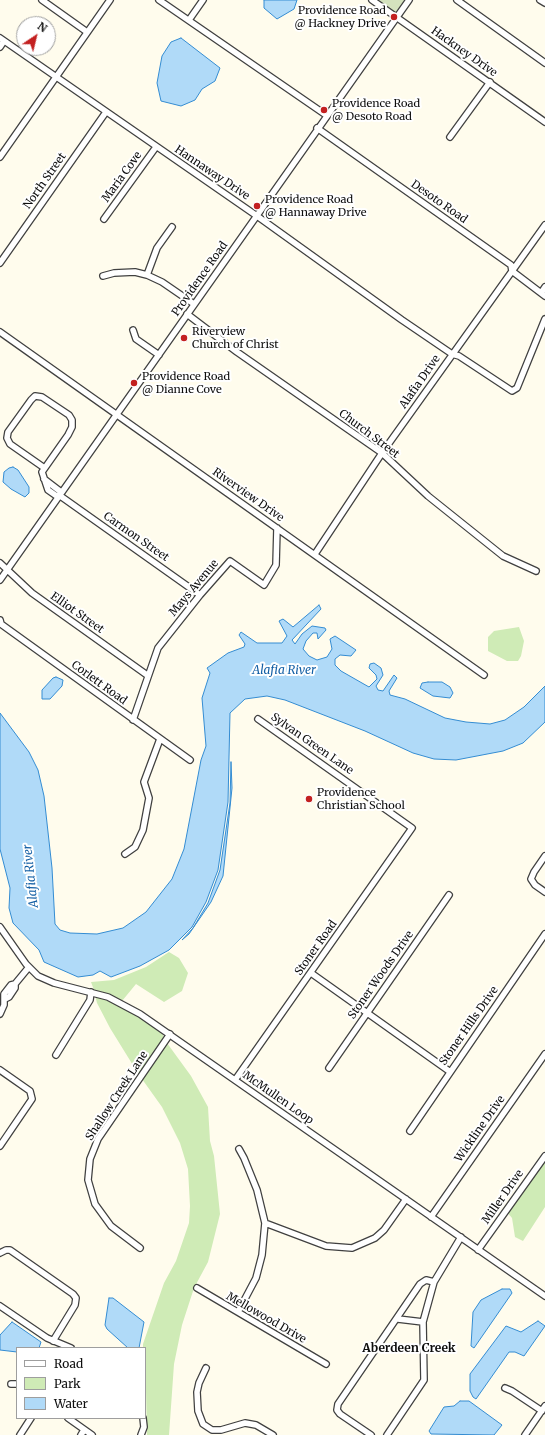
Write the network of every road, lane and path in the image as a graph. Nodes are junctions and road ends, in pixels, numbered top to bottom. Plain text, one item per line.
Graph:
1 (42, 0) edge
2 (110, 0) edge
3 (158, 0) edge
4 (203, 0) edge
5 (372, 0) edge
6 (409, 0) edge
7 (457, 0) edge
8 (540, 0) edge
9 (545, 3) edge
10 (397, 17) junction
11 (189, 20) junction
12 (87, 32) junction
13 (2, 40) edge
14 (0, 47) edge
15 (545, 63) edge
16 (56, 77) junction
17 (490, 82) junction
18 (106, 112) junction
19 (326, 116) junction
20 (545, 122) edge
21 (317, 128) junction
22 (450, 137) dead end
23 (156, 147) junction
24 (0, 157) edge
25 (257, 216) junction
26 (104, 219) dead end
27 (545, 224) edge
28 (172, 227) dead end
29 (0, 263) edge
30 (512, 271) junction
31 (147, 275) junction
32 (103, 276) dead end
33 (545, 287) edge
34 (543, 295) edge
35 (194, 304) junction
36 (187, 314) junction
37 (545, 319) edge
38 (133, 330) dead end
39 (0, 332) edge
40 (452, 354) junction
41 (159, 355) junction
42 (116, 414) junction
43 (382, 453) junction
44 (43, 468) junction
45 (60, 495) junction
46 (277, 528) junction
47 (314, 554) junction
48 (0, 563) edge
49 (8, 568) junction
50 (536, 571) dead end
51 (0, 580) edge
52 (200, 595) junction
53 (0, 620) edge
54 (147, 675) junction
55 (484, 675) dead end
56 (258, 719) dead end
57 (133, 720) junction
58 (160, 739) junction
59 (190, 760) dead end
60 (412, 828) joint
61 (125, 854) dead end
62 (545, 856) edge
63 (545, 892) edge
64 (449, 894) dead end
65 (0, 927) edge
66 (545, 934) edge
67 (29, 967) junction
68 (311, 973) junction
69 (91, 992) junction
70 (367, 1013) junction
71 (0, 1014) edge
72 (170, 1034) junction
73 (545, 1054) edge
74 (56, 1055) dead end
75 (329, 1068) dead end
76 (0, 1070) edge
77 (449, 1071) junction
78 (235, 1080) junction
79 (410, 1131) dead end
80 (0, 1146) edge
81 (239, 1149) dead end
82 (545, 1156) edge
83 (406, 1199) junction
84 (431, 1217) junction
85 (265, 1223) junction
86 (461, 1237) junction
87 (140, 1248) dead end
88 (478, 1250) junction
89 (0, 1253) edge
90 (434, 1282) junction
91 (197, 1288) dead end
92 (545, 1296) edge
93 (0, 1306) edge
94 (238, 1312) junction
95 (398, 1319) junction
96 (423, 1322) junction
97 (53, 1341) junction
98 (68, 1347) edge
99 (326, 1364) dead end
100 (206, 1368) dead end
101 (505, 1388) dead end
102 (543, 1408) edge
103 (30, 1419) edge
104 (69, 1419) edge
105 (143, 1419) edge
106 (83, 1432) edge
107 (20, 1435) edge
108 (92, 1435) edge
109 (141, 1435) edge
110 (273, 1435) edge
111 (370, 1435) edge
112 (387, 1435) edge
113 (525, 1435) edge

1 - 12 street
2 - 12 street
3 - 11 street
4 - 11 street
5 - 10 street, Hackney Drive
6 - 10 street, Providence Road
7 - 15 street
8 - 9 street
10 - 17 street, Hackney Drive
10 - 19 street, Providence Road
11 - 19 street
12 - 16 street
13 - 14 street
13 - 16 street, Hannaway Drive
16 - 18 street, Hannaway Drive
16 - 24 street
17 - 20 street, Hackney Drive
17 - 22 street
18 - 23 street, Hannaway Drive
18 - 29 street, North Street
19 - 21 street, Providence Road
21 - 25 street, Providence Road
21 - 30 street, Desoto Road
23 - 25 street, Hannaway Drive
23 - 26 street, Maria Cove
25 - 35 street, Providence Road
25 - 40 street, Hannaway Drive
27 - 30 street, Alafia Drive
28 - 31 street
30 - 34 street, Desoto Road
30 - 40 street, Alafia Drive
31 - 32 street
31 - 35 street
33 - 34 street
35 - 36 street, Providence Road
36 - 41 street, Providence Road
36 - 43 street, Church Street
37 - 40 street, Hannaway Drive
38 - 41 street
39 - 42 street, Riverview Drive
40 - 43 street, Alafia Drive
41 - 42 street, Providence Road
42 - 45 street, Providence Road
42 - 46 street, Riverview Drive
43 - 47 street, Alafia Drive
43 - 50 street, Church Street
44 - 44 street
44 - 45 street, Carmon Street
45 - 49 street, Providence Road
45 - 52 street, Carmon Street
46 - 47 street, Riverview Drive
46 - 52 street, Mays Avenue
47 - 55 street, Riverview Drive
48 - 49 street, Elliot Street
49 - 51 street
49 - 54 street, Elliot Street
52 - 54 street, Mays Avenue
53 - 57 street, Corlett Road
54 - 57 street, Mays Avenue
56 - 60 street, Sylvan Green Lane
57 - 58 street, Corlett Road
58 - 59 street, Corlett Road
58 - 61 street
60 - 68 street, Stoner Road
62 - 63 street
64 - 70 street, Stoner Woods Drive
65 - 67 street, McMullen Loop
66 - 77 street, Stoner Hills Drive
67 - 69 street, McMullen Loop
67 - 71 street
68 - 70 street
68 - 78 street, Stoner Road
69 - 72 street, McMullen Loop
69 - 74 street
70 - 75 street, Stoner Woods Drive
70 - 77 street
72 - 78 street, McMullen Loop
72 - 87 street, Shallow Creek Lane
73 - 84 street, Wickline Drive
76 - 80 street
77 - 79 street, Stoner Hills Drive
78 - 83 street, McMullen Loop
81 - 85 street
82 - 88 street, Miller Drive
83 - 84 street, McMullen Loop
83 - 85 street
84 - 86 street, McMullen Loop
85 - 94 street
86 - 88 street, McMullen Loop
86 - 90 street
88 - 92 street, McMullen Loop
89 - 97 street
90 - 95 street
90 - 96 street
91 - 94 street, Mellowood Drive
93 - 97 street
94 - 99 street, Mellowood Drive
95 - 96 street
95 - 111 street
96 - 112 street
97 - 98 street
100 - 110 street
101 - 102 street
102 - 113 street
103 - 107 street
104 - 106 street
105 - 109 street
106 - 108 street

